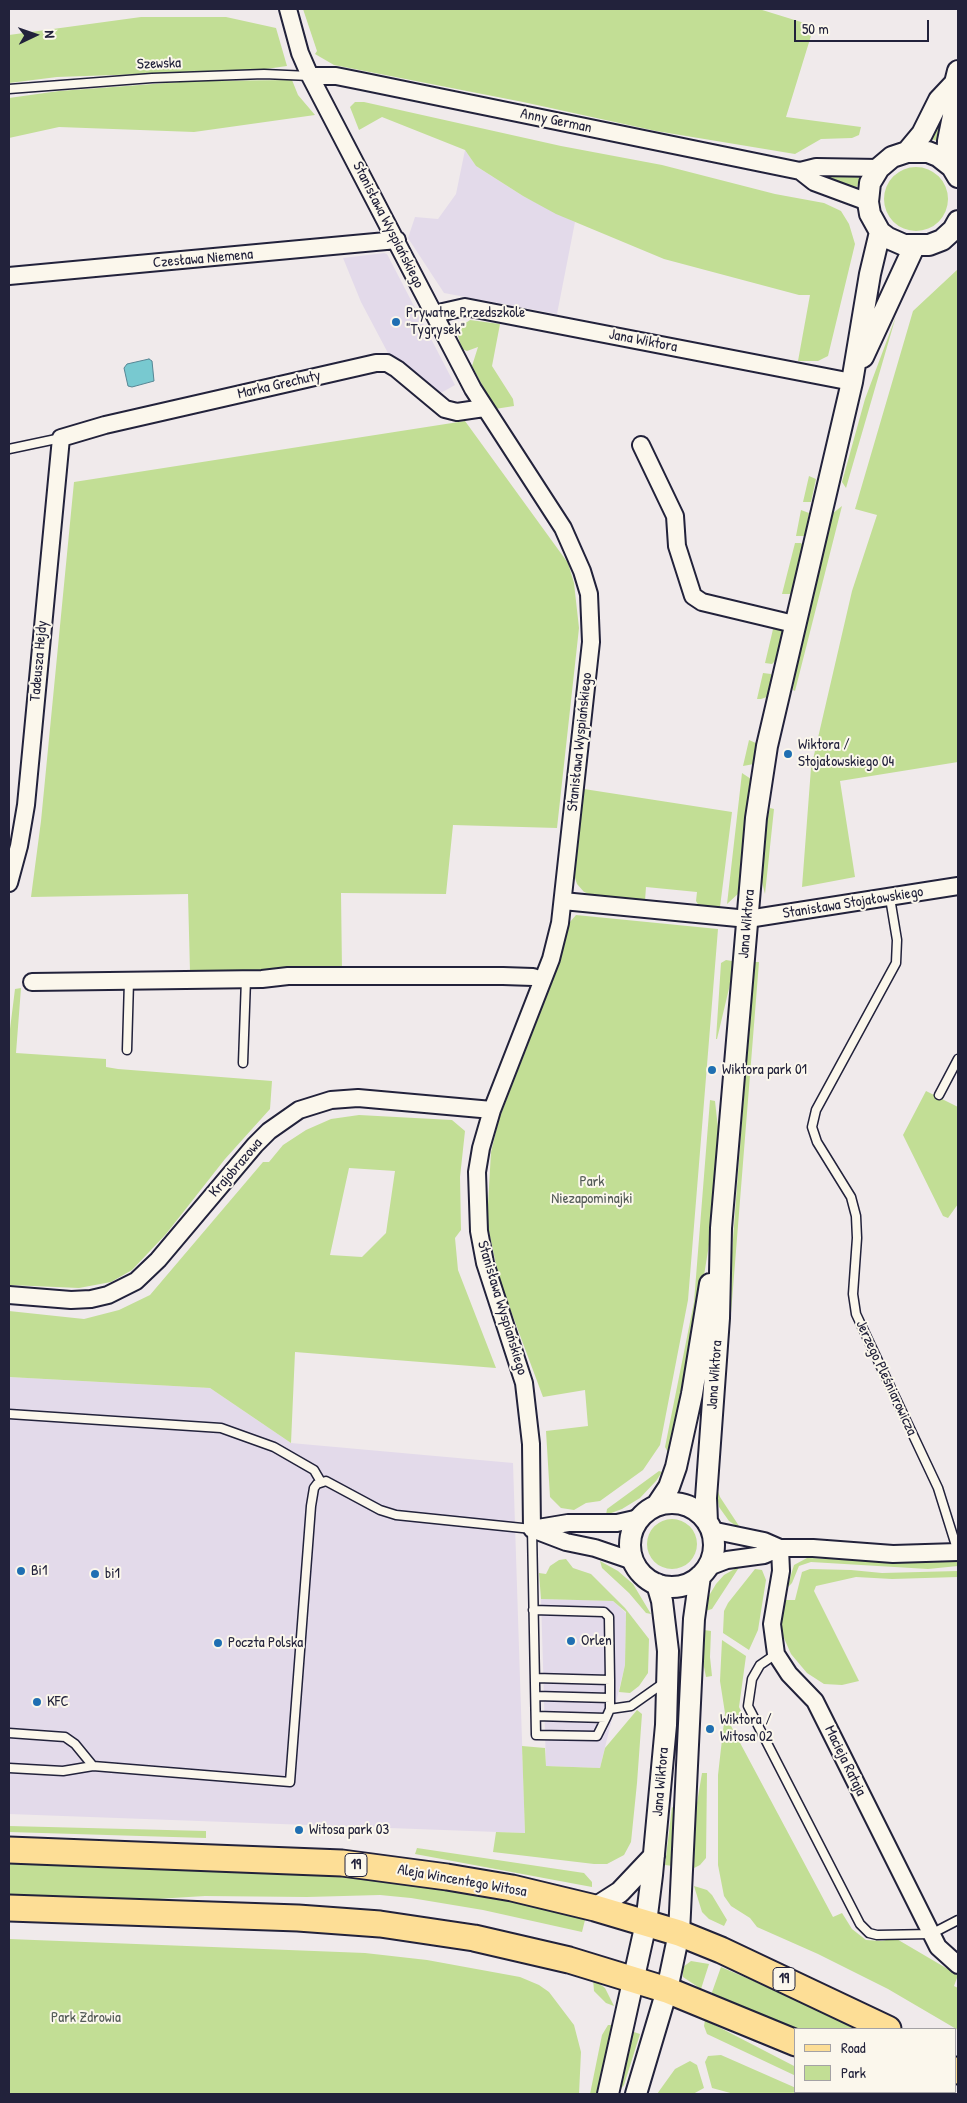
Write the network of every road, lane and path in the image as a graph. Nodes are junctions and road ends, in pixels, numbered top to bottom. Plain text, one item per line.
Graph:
1 (288, 9) edge
2 (310, 76) junction
3 (956, 77) edge
4 (9, 89) edge
5 (907, 152) junction
6 (879, 168) junction
7 (952, 170) edge
8 (800, 171) junction
9 (868, 202) junction
10 (958, 221) edge
11 (880, 232) junction
12 (397, 240) junction
13 (914, 247) junction
14 (9, 276) edge
15 (434, 314) junction
16 (852, 382) junction
17 (484, 408) junction
18 (61, 438) junction
19 (641, 444) dead end
20 (9, 449) edge
21 (794, 624) junction
22 (9, 883) edge
23 (958, 886) edge
24 (890, 898) junction
25 (563, 901) junction
26 (748, 919) junction
27 (246, 979) junction
28 (129, 980) junction
29 (542, 980) junction
30 (32, 982) dead end
31 (127, 1050) dead end
32 (958, 1059) edge
33 (243, 1063) dead end
34 (939, 1096) dead end
35 (492, 1110) junction
36 (721, 1228) junction
37 (9, 1295) edge
38 (9, 1414) edge
39 (321, 1482) junction
40 (657, 1505) junction
41 (639, 1518) junction
42 (709, 1526) junction
43 (532, 1529) junction
44 (780, 1548) junction
45 (958, 1552) edge
46 (633, 1561) junction
47 (703, 1572) junction
48 (657, 1584) junction
49 (534, 1610) junction
50 (776, 1654) junction
51 (535, 1678) junction
52 (610, 1680) junction
53 (667, 1680) junction
54 (536, 1696) junction
55 (610, 1698) junction
56 (610, 1709) junction
57 (536, 1716) junction
58 (606, 1718) junction
59 (9, 1733) edge
60 (92, 1766) junction
61 (9, 1768) edge
62 (9, 1850) edge
63 (654, 1856) junction
64 (9, 1908) edge
65 (595, 1908) junction
66 (958, 1920) edge
67 (646, 1923) junction
68 (679, 1933) junction
69 (930, 1934) junction
70 (958, 1964) edge
71 (632, 1980) junction
72 (667, 1990) junction
73 (886, 2028) edge
74 (794, 2042) edge
75 (608, 2094) edge
76 (636, 2094) edge

1 - 2 street, Stanisława Wyspiańskiego
2 - 4 lane, Szewska
2 - 8 street, Anny German
2 - 12 street, Stanisława Wyspiańskiego
3 - 5 street
3 - 7 street
5 - 6 street
5 - 7 street
6 - 8 street, Anny German
6 - 9 street
8 - 9 street, Anny German
9 - 11 street
10 - 13 street
11 - 13 street
11 - 16 street, Jana Wiktora
12 - 14 street, Czesława Niemena
12 - 15 street, Stanisława Wyspiańskiego
13 - 16 street, Jana Wiktora
15 - 16 street, Jana Wiktora
15 - 17 street, Stanisława Wyspiańskiego
16 - 21 street, Jana Wiktora
17 - 18 street, Marka Grechuty
17 - 25 street, Stanisława Wyspiańskiego
18 - 20 lane
18 - 22 street, Tadeusza Hejdy
19 - 21 street
21 - 26 street, Jana Wiktora
23 - 24 street, Stanisława Stojałowskiego
24 - 26 street, Stanisława Stojałowskiego
24 - 45 lane, Jerzego Pleśniarowicza
25 - 26 street, Stanisława Stojałowskiego
25 - 29 street, Stanisława Wyspiańskiego
26 - 36 street, Jana Wiktora
27 - 28 street
27 - 29 street
27 - 33 lane
28 - 30 street
28 - 31 lane
29 - 35 street, Stanisława Wyspiańskiego
32 - 34 lane
35 - 37 street, Krajobrazowa
35 - 43 street, Stanisława Wyspiańskiego
36 - 40 street, Jana Wiktora
36 - 42 street, Jana Wiktora
38 - 39 lane
39 - 43 lane
39 - 60 lane
40 - 41 street
40 - 42 street
41 - 43 street
41 - 46 street
42 - 44 street, Jerzego Pleśniarowicza
42 - 47 street
43 - 46 street
43 - 49 lane
44 - 45 street, Jerzego Pleśniarowicza
44 - 47 street, Jerzego Pleśniarowicza
44 - 50 street, Macieja Rataja
46 - 48 street
47 - 48 street
47 - 68 street, Jana Wiktora
48 - 53 street, Jana Wiktora
49 - 51 lane
49 - 52 lane
50 - 69 street, Macieja Rataja
50 - 69 lane
51 - 52 lane
51 - 54 lane
52 - 55 lane
53 - 56 lane
53 - 63 street, Jana Wiktora
54 - 55 lane
54 - 57 lane
55 - 56 lane
56 - 58 lane
57 - 58 lane
57 - 58 lane
59 - 60 lane
60 - 61 lane
62 - 65 main road, Aleja Wincentego Witosa / 19
63 - 65 street
63 - 67 street, Jana Wiktora
64 - 71 main road
65 - 67 main road, Aleja Wincentego Witosa / 19
66 - 69 lane
67 - 68 main road, Aleja Wincentego Witosa / 19
67 - 71 street, Jana Wiktora
68 - 72 street, Jana Wiktora
68 - 73 main road, Aleja Wincentego Witosa / 19
69 - 70 street, Macieja Rataja
71 - 72 main road
71 - 75 street
72 - 74 main road
72 - 76 street

